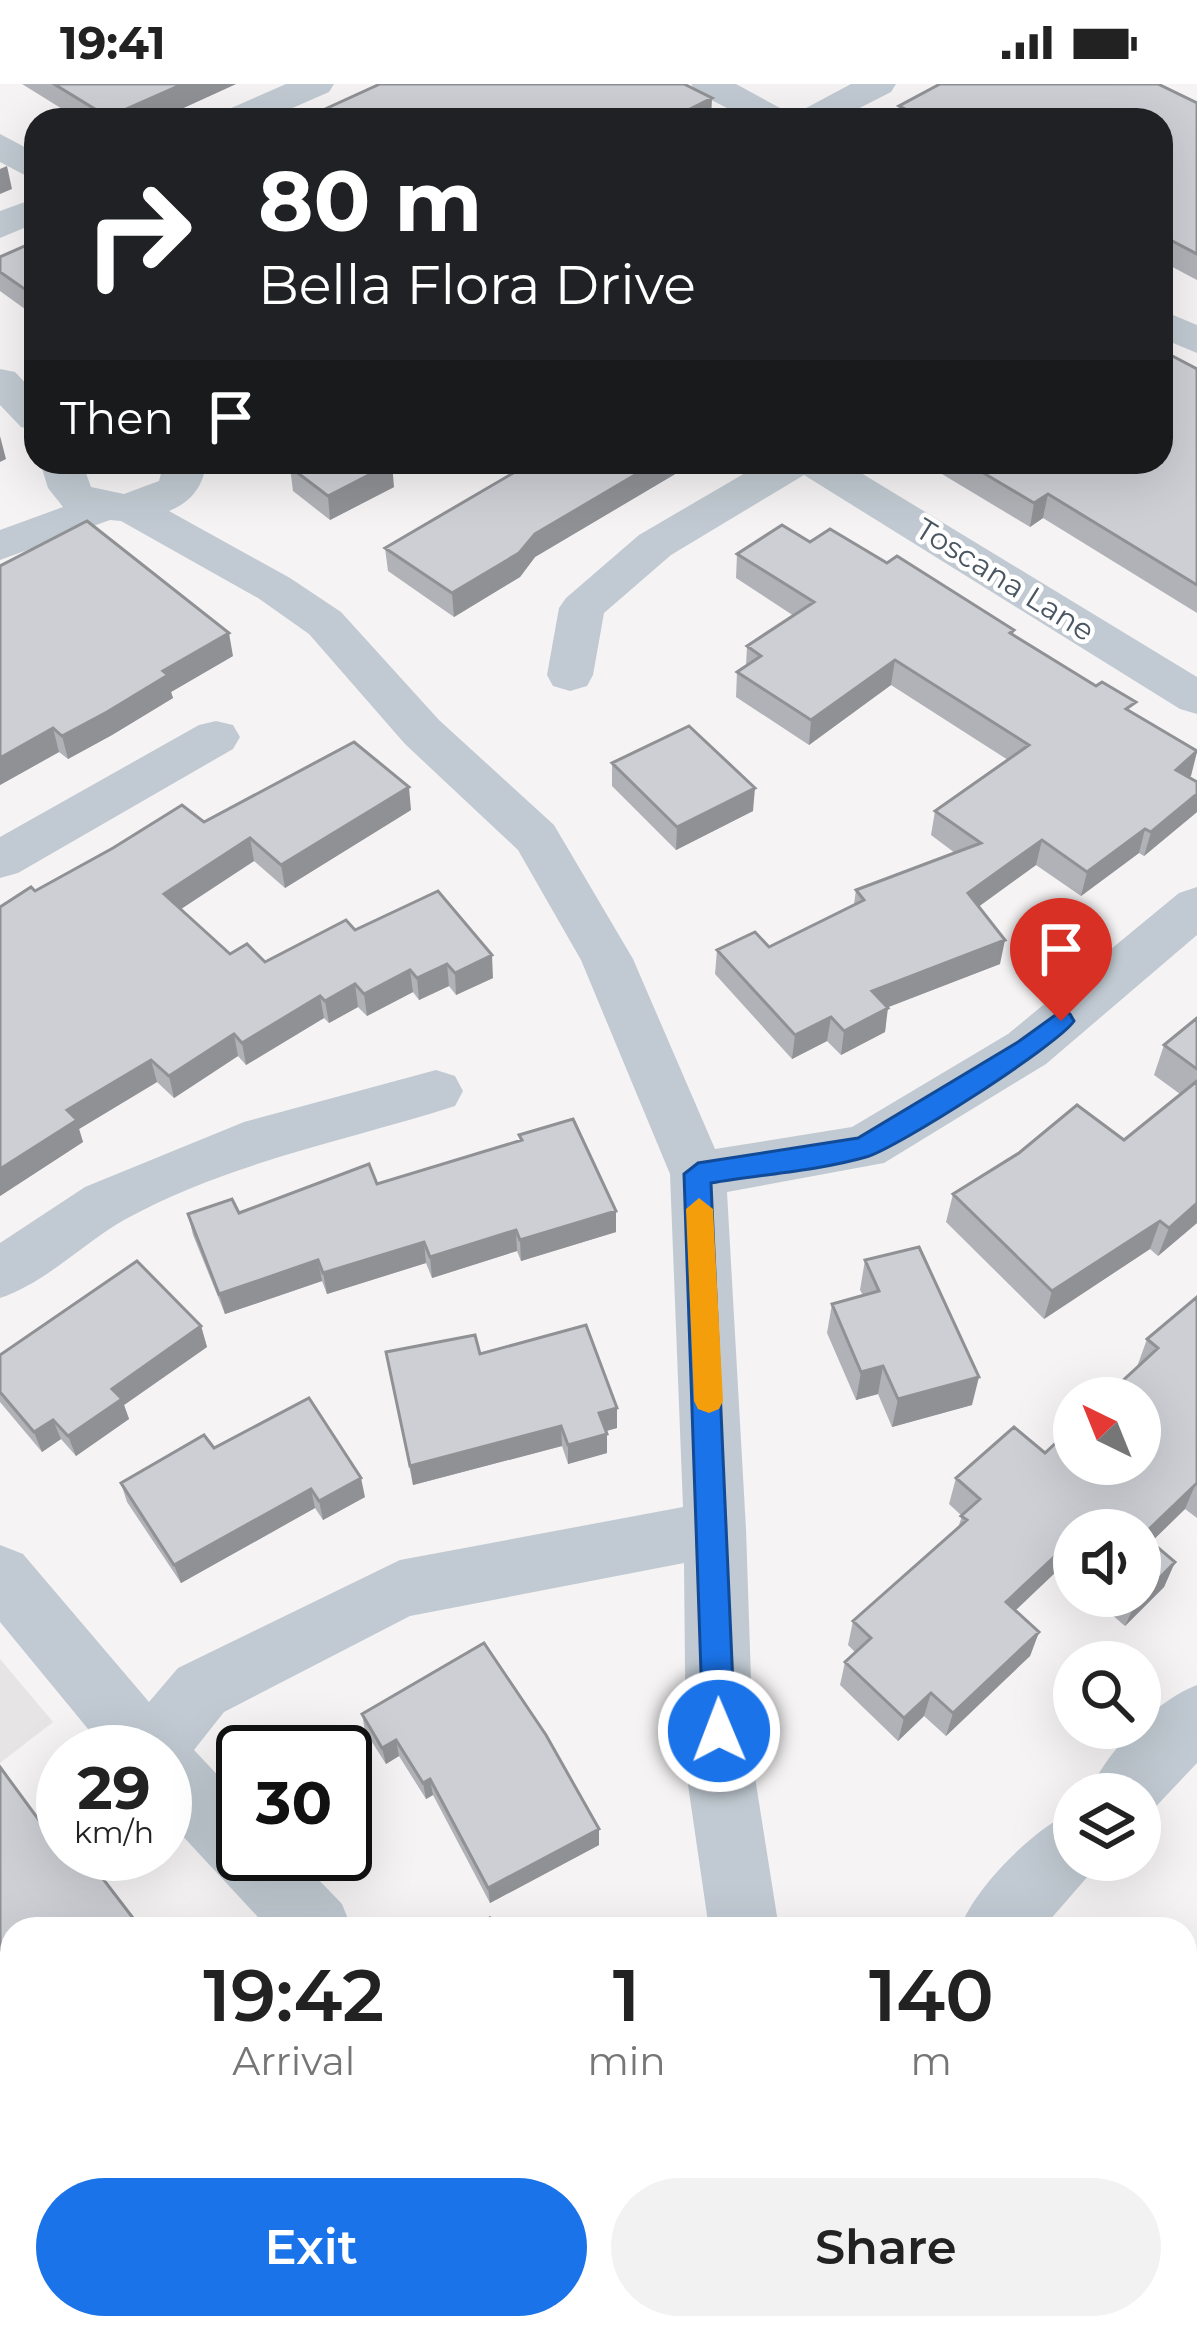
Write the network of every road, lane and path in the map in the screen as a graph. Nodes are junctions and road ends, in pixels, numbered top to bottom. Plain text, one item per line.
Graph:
1 (316, 84) edge
2 (709, 84) edge
3 (878, 84) edge
4 (262, 108) edge
5 (755, 108) edge
6 (831, 108) edge
7 (0, 379) edge
8 (24, 405) edge
9 (58, 474) edge
10 (65, 474) edge
11 (183, 474) edge
12 (192, 474) edge
13 (775, 474) edge
14 (833, 474) edge
15 (116, 508) junction
16 (0, 522) edge
17 (0, 546) edge
18 (274, 588) junction
19 (570, 675) dead end
20 (1197, 698) edge
21 (216, 737) dead end
22 (0, 860) edge
23 (1197, 906) edge
24 (436, 1091) dead end
25 (698, 1174) junction
26 (0, 1274) edge
27 (715, 1529) junction
28 (0, 1574) edge
29 (1197, 1716) edge
30 (127, 1725) edge
31 (172, 1725) edge
32 (1142, 1773) edge
33 (192, 1797) edge
34 (216, 1822) edge
35 (1053, 1867) edge
36 (271, 1881) edge
37 (306, 1917) edge
38 (742, 1917) edge
39 (1005, 1917) edge

1 - 4 street
2 - 5 street
3 - 6 street
7 - 8 street
9 - 16 street
10 - 15 street
11 - 15 street
12 - 18 street
13 - 19 street
14 - 20 street, Toscana Lane
15 - 17 street
15 - 18 street
18 - 25 street
21 - 22 street
23 - 25 street
24 - 26 street
25 - 27 street
27 - 31 street
27 - 38 street
28 - 30 street
29 - 32 street
33 - 34 street
35 - 39 street
36 - 37 street

